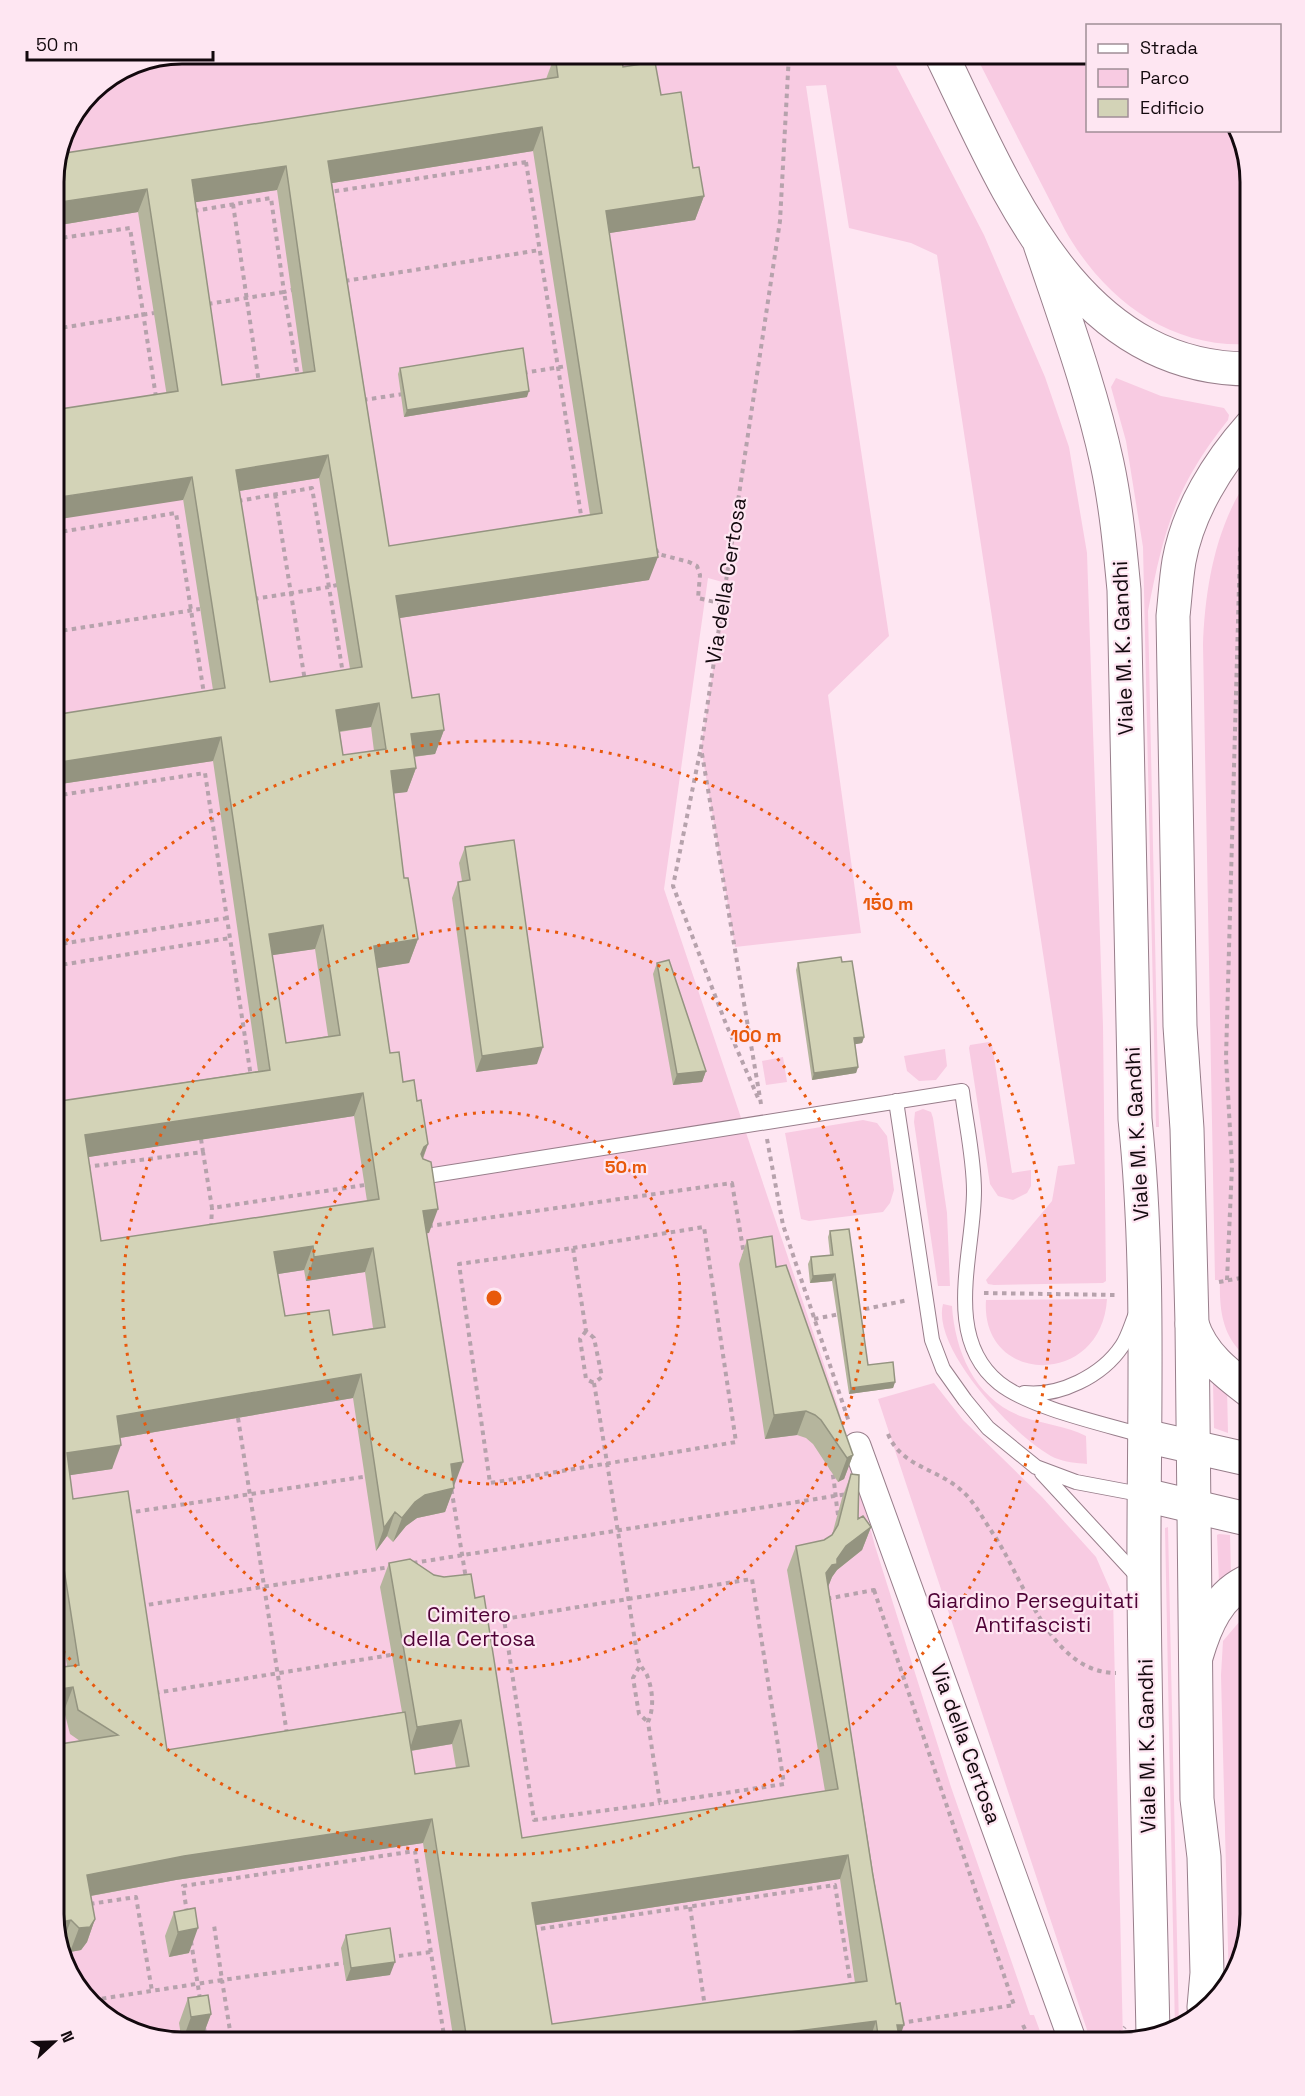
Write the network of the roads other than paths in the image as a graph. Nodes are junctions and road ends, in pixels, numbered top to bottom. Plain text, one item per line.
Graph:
1 (945, 65) edge
2 (1040, 244) junction
3 (1240, 368) edge
4 (1240, 440) edge
5 (896, 1101) junction
6 (421, 1177) edge
7 (1128, 1295) junction
8 (1192, 1324) junction
9 (1240, 1384) edge
10 (1011, 1391) junction
11 (1171, 1442) junction
12 (857, 1446) road end
13 (1240, 1458) edge
14 (1036, 1467) junction
15 (1169, 1500) junction
16 (1240, 1517) edge
17 (1144, 1584) junction
18 (1240, 1587) edge
19 (1195, 1659) junction
20 (1205, 1997) edge
21 (1140, 2030) edge
22 (1069, 2032) edge

1 - 2 main road
2 - 3 main road
2 - 7 main road, Viale M. K. Gandhi
4 - 8 main road, Viale M. K. Gandhi
5 - 6 lane
5 - 10 lane
5 - 14 lane
7 - 10 lane
7 - 11 main road, Viale M. K. Gandhi
8 - 9 main road
8 - 11 main road, Viale M. K. Gandhi
10 - 11 lane
11 - 13 main road
11 - 15 main road, Viale M. K. Gandhi
11 - 15 main road, Viale M. K. Gandhi
12 - 22 street, Via della Certosa
14 - 15 lane
14 - 17 lane
15 - 16 main road
15 - 17 main road, Viale M. K. Gandhi
15 - 19 main road, Viale M. K. Gandhi
17 - 21 main road, Viale M. K. Gandhi
18 - 19 main road
19 - 20 main road, Viale M. K. Gandhi

